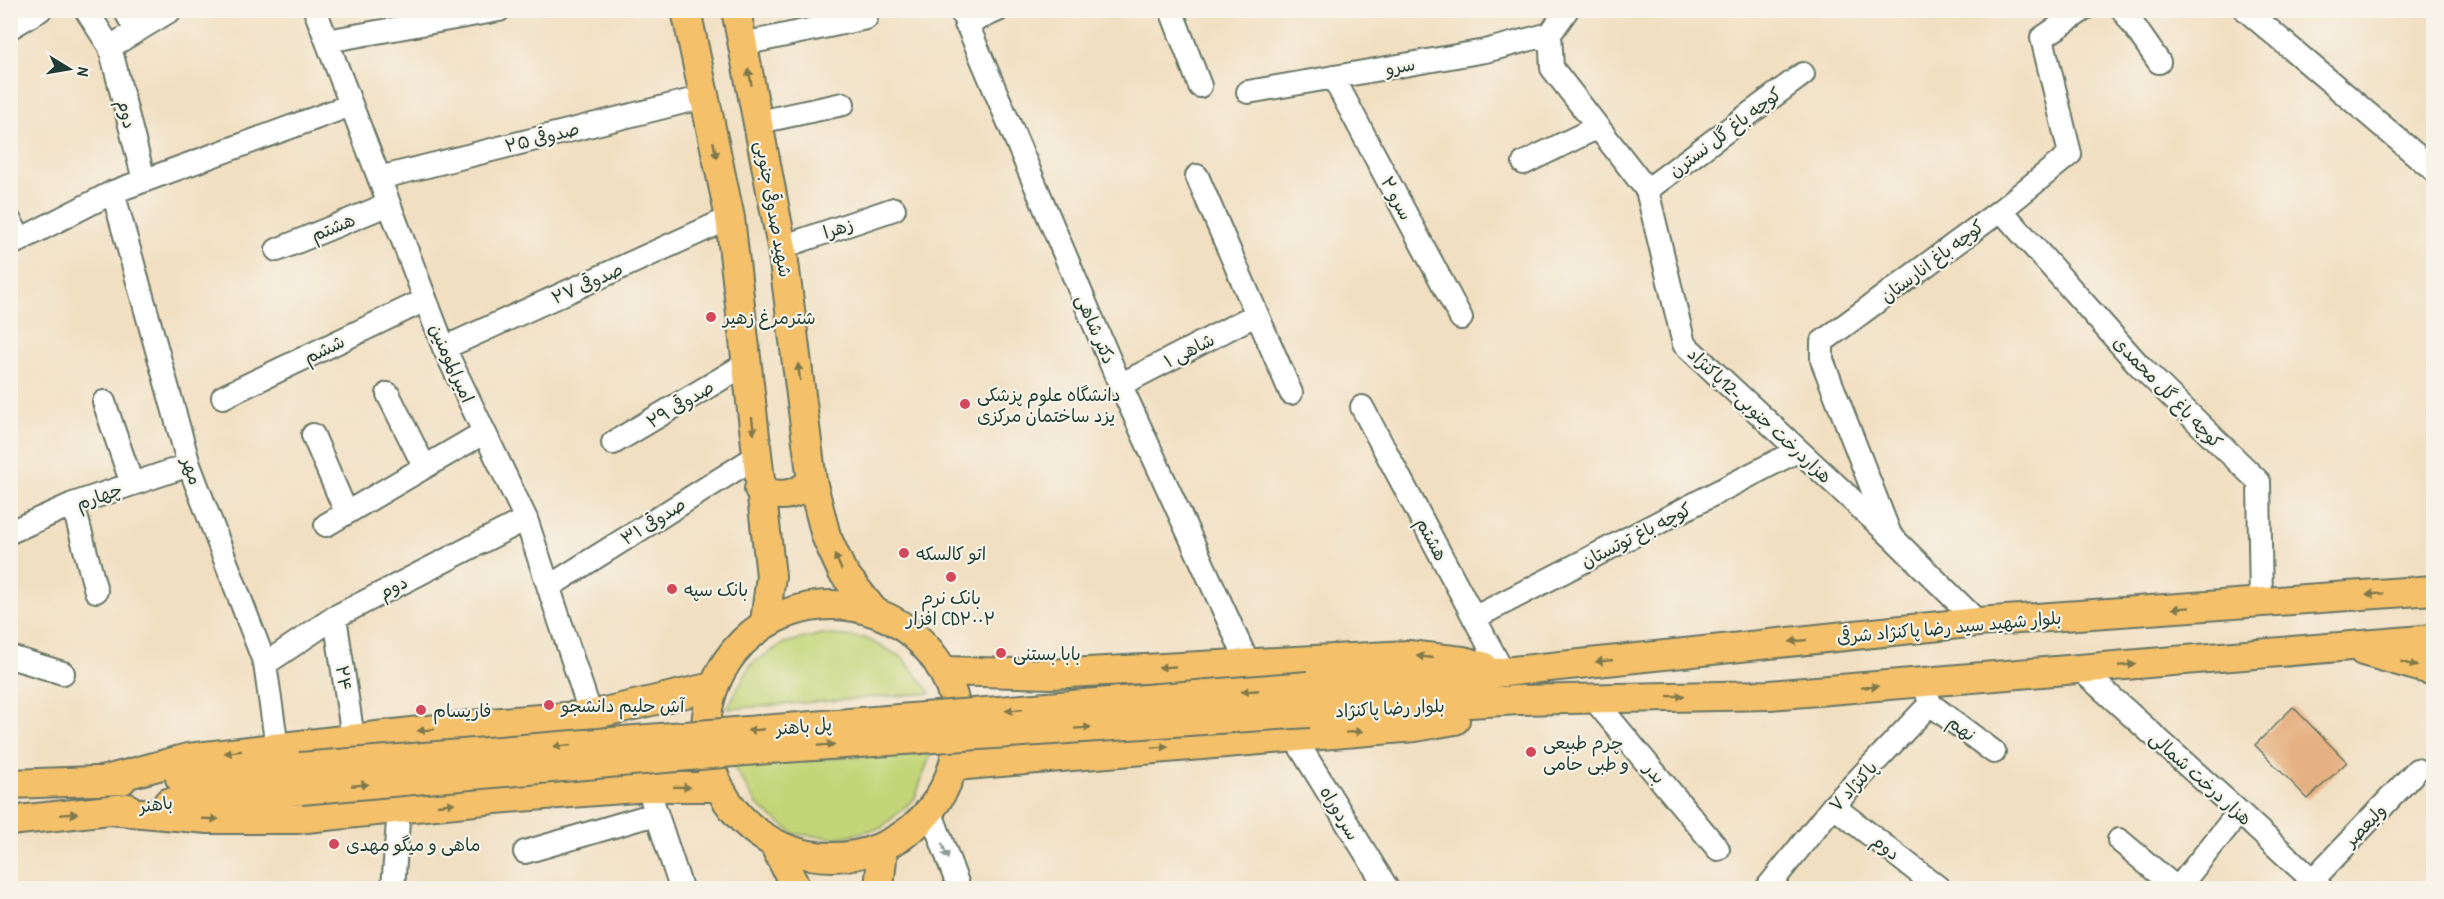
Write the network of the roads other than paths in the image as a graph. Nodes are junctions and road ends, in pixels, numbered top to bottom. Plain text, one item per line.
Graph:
1 (40, 10) edge
2 (86, 10) edge
3 (125, 10) edge
4 (171, 10) edge
5 (315, 10) edge
6 (499, 10) edge
7 (686, 10) edge
8 (736, 10) edge
9 (864, 10) edge
10 (998, 10) edge
11 (1171, 10) edge
12 (1567, 10) edge
13 (2083, 10) edge
14 (2123, 10) edge
15 (2246, 10) edge
16 (963, 17) edge
17 (11, 27) edge
18 (136, 31) junction
19 (1550, 34) junction
20 (327, 40) junction
21 (743, 44) junction
22 (110, 47) junction
23 (2160, 62) dead end
24 (1803, 74) dead end
25 (1333, 77) junction
26 (1200, 86) dead end
27 (1248, 92) dead end
28 (704, 97) junction
29 (843, 104) dead end
30 (351, 105) junction
31 (759, 122) junction
32 (1598, 128) junction
33 (1524, 163) dead end
34 (2433, 170) edge
35 (1197, 176) dead end
36 (379, 178) junction
37 (144, 180) junction
38 (1647, 190) junction
39 (113, 192) junction
40 (389, 204) junction
41 (894, 209) dead end
42 (2001, 210) junction
43 (730, 218) junction
44 (14, 235) edge
45 (782, 247) junction
46 (277, 250) dead end
47 (425, 300) junction
48 (1257, 314) junction
49 (1461, 318) dead end
50 (444, 348) junction
51 (746, 364) junction
52 (1120, 385) junction
53 (388, 393) dead end
54 (1291, 393) dead end
55 (223, 397) dead end
56 (104, 402) dead end
57 (1362, 407) dead end
58 (483, 433) junction
59 (313, 435) dead end
60 (613, 443) dead end
61 (1797, 451) junction
62 (757, 456) junction
63 (189, 465) junction
64 (424, 466) junction
65 (812, 481) junction
66 (132, 484) junction
67 (759, 489) junction
68 (73, 504) junction
69 (346, 512) junction
70 (526, 519) junction
71 (326, 525) dead end
72 (10, 532) edge
73 (1890, 536) junction
74 (550, 586) junction
75 (2433, 590) edge
76 (96, 591) dead end
77 (2261, 602) junction
78 (872, 609) junction
79 (335, 617) junction
80 (1474, 618) junction
81 (765, 622) junction
82 (1978, 622) junction
83 (2433, 639) edge
84 (2344, 645) junction
85 (10, 657) edge
86 (1248, 663) junction
87 (265, 664) junction
88 (2080, 669) junction
89 (945, 671) junction
90 (2433, 671) edge
91 (1503, 672) junction
92 (63, 673) dead end
93 (1050, 674) junction
94 (712, 687) junction
95 (1468, 691) junction
96 (1927, 694) junction
97 (1592, 697) junction
98 (1518, 700) junction
99 (643, 703) junction
100 (1304, 712) junction
101 (591, 715) junction
102 (353, 738) junction
103 (277, 747) junction
104 (1994, 752) dead end
105 (1052, 757) junction
106 (955, 766) junction
107 (2417, 770) dead end
108 (301, 779) junction
109 (102, 781) junction
110 (10, 784) edge
111 (648, 787) junction
112 (717, 787) junction
113 (1833, 806) junction
114 (399, 808) junction
115 (110, 810) junction
116 (2239, 812) junction
117 (930, 813) junction
118 (655, 814) junction
119 (10, 820) edge
120 (2119, 840) dead end
121 (775, 846) junction
122 (883, 849) junction
123 (1718, 849) dead end
124 (525, 852) dead end
125 (2313, 886) edge
126 (393, 888) edge
127 (681, 888) edge
128 (796, 888) edge
129 (879, 888) edge
130 (959, 888) edge
131 (1387, 888) edge
132 (1767, 888) edge
133 (1939, 888) edge
134 (2177, 888) edge

1 - 17 street
2 - 22 street
3 - 18 street
4 - 18 street
5 - 20 street, امیرالمومنین
6 - 20 street
7 - 28 main road
8 - 21 main road, شهید صدوقی جنوبی
9 - 21 street
10 - 16 street
11 - 26 street
12 - 19 street
13 - 42 street, کوچه باغ انارستان
14 - 23 street
15 - 34 street
16 - 52 street, دکتر شاهی
18 - 22 street
19 - 25 street, سرو
19 - 32 street, هزاردرخت جنوبی-12پاکنژاد
20 - 30 street, امیرالمومنین
31 -> 21 main road, شهید صدوقی جنوبی
22 - 37 street, دوم
24 - 38 street, کوچه باغ گل نسترن
25 - 27 street, سرو
25 - 49 street, سرو ۲
28 - 36 street, صدوقی ۲۵
28 -> 43 main road
29 - 31 street
30 - 36 street, امیرالمومنین
30 - 37 street
31 - 45 main road, شهید صدوقی جنوبی
32 - 33 street
32 - 38 street, هزاردرخت جنوبی-12پاکنژاد
35 - 48 street
36 - 40 street, امیرالمومنین
37 - 39 street
38 - 61 street, هزاردرخت جنوبی-12پاکنژاد
39 - 44 street
39 - 63 street, مهر
40 - 46 street, هشتم
40 - 47 street, امیرالمومنین
41 - 45 street, زهرا
42 - 73 street, کوچه باغ انارستان
42 - 77 street, کوچه باغ گل محمدی
43 - 50 street, صدوقی ۲۷
43 - 51 main road
65 -> 45 main road, شهید صدوقی جنوبی
47 - 50 street, امیرالمومنین
47 - 55 street, ششم
48 - 52 street, شاهی ۱
48 - 54 street
50 - 58 street, امیرالمومنین
51 - 60 street, صدوقی ۲۹
51 -> 62 main road
52 - 86 street, دکتر شاهی
53 - 64 street
56 - 66 street
57 - 80 street, هشتم
58 - 64 street
58 - 70 street, امیرالمومنین
59 - 69 street
61 - 73 street, هزاردرخت جنوبی-12پاکنژاد
61 - 80 street, کوچه باغ توتستان
62 - 67 main road
62 - 74 street, صدوقی ۳۱
63 - 66 street, چهارم
63 - 87 street, مهر
64 - 69 street
65 - 67 main road
78 -> 65 main road, شهید صدوقی جنوبی
66 - 68 street, چهارم
67 - 81 main road
68 - 72 street, چهارم
68 - 76 street
69 - 71 street
70 - 74 street, امیرالمومنین
70 - 79 street, دوم
73 - 82 street, هزاردرخت جنوبی-12پاکنژاد
74 - 101 street, امیرالمومنین
75 -> 77 main road, بلوار شهید سید رضا پاکنژاد شرقی
77 -> 82 main road, بلوار شهید سید رضا پاکنژاد شرقی
78 - 81 main road
78 - 89 main road
79 - 87 street, دوم
79 - 102 street, ۲۴
80 - 91 street, هشتم
81 - 94 main road
82 -> 91 main road, بلوار شهید سید رضا پاکنژاد شرقی
83 - 84 main road
88 -> 84 main road
84 -> 90 main road
85 - 92 street
91 -> 86 main road
86 -> 93 main road
87 - 103 street, مهر
88 - 96 main road
88 - 116 street, هزار درخت شمالی
89 - 93 main road
89 - 106 main road
91 - 95 main road, بلوار شهید سید رضا پاکنژاد شرقی
93 - 105 main road
94 - 99 main road
94 - 112 main road
95 - 98 main road
95 - 100 main road, بلوار رضا پاکنژاد
97 -> 96 main road
96 - 104 street, نهم
96 - 113 street, پاکنژاد ۷
97 - 98 main road
97 - 123 street, بدر
100 -> 98 main road
99 - 101 main road
99 - 111 main road
105 -> 100 main road
100 - 108 main road, پل باهنر, bridge
100 - 131 street, سردوراه
101 -> 102 main road
102 - 103 main road
103 -> 109 main road
105 - 106 main road
106 - 117 main road
107 - 125 street, ولیعصر
108 - 109 main road, باهنر
108 - 115 main road, باهنر
109 - 110 main road, باهنر
111 -> 112 main road
114 -> 111 main road
111 - 118 street
112 - 121 main road
113 - 132 street, پاکنژاد ۷
113 - 133 street, دوم
115 -> 114 main road
114 - 126 street
119 -> 115 main road, باهنر
116 - 125 street, هزار درخت شمالی
116 - 134 street
117 - 122 main road
117 -> 130 street
118 - 124 street
118 - 127 street
120 - 134 street
121 - 122 main road
121 - 128 main road
122 - 129 main road

